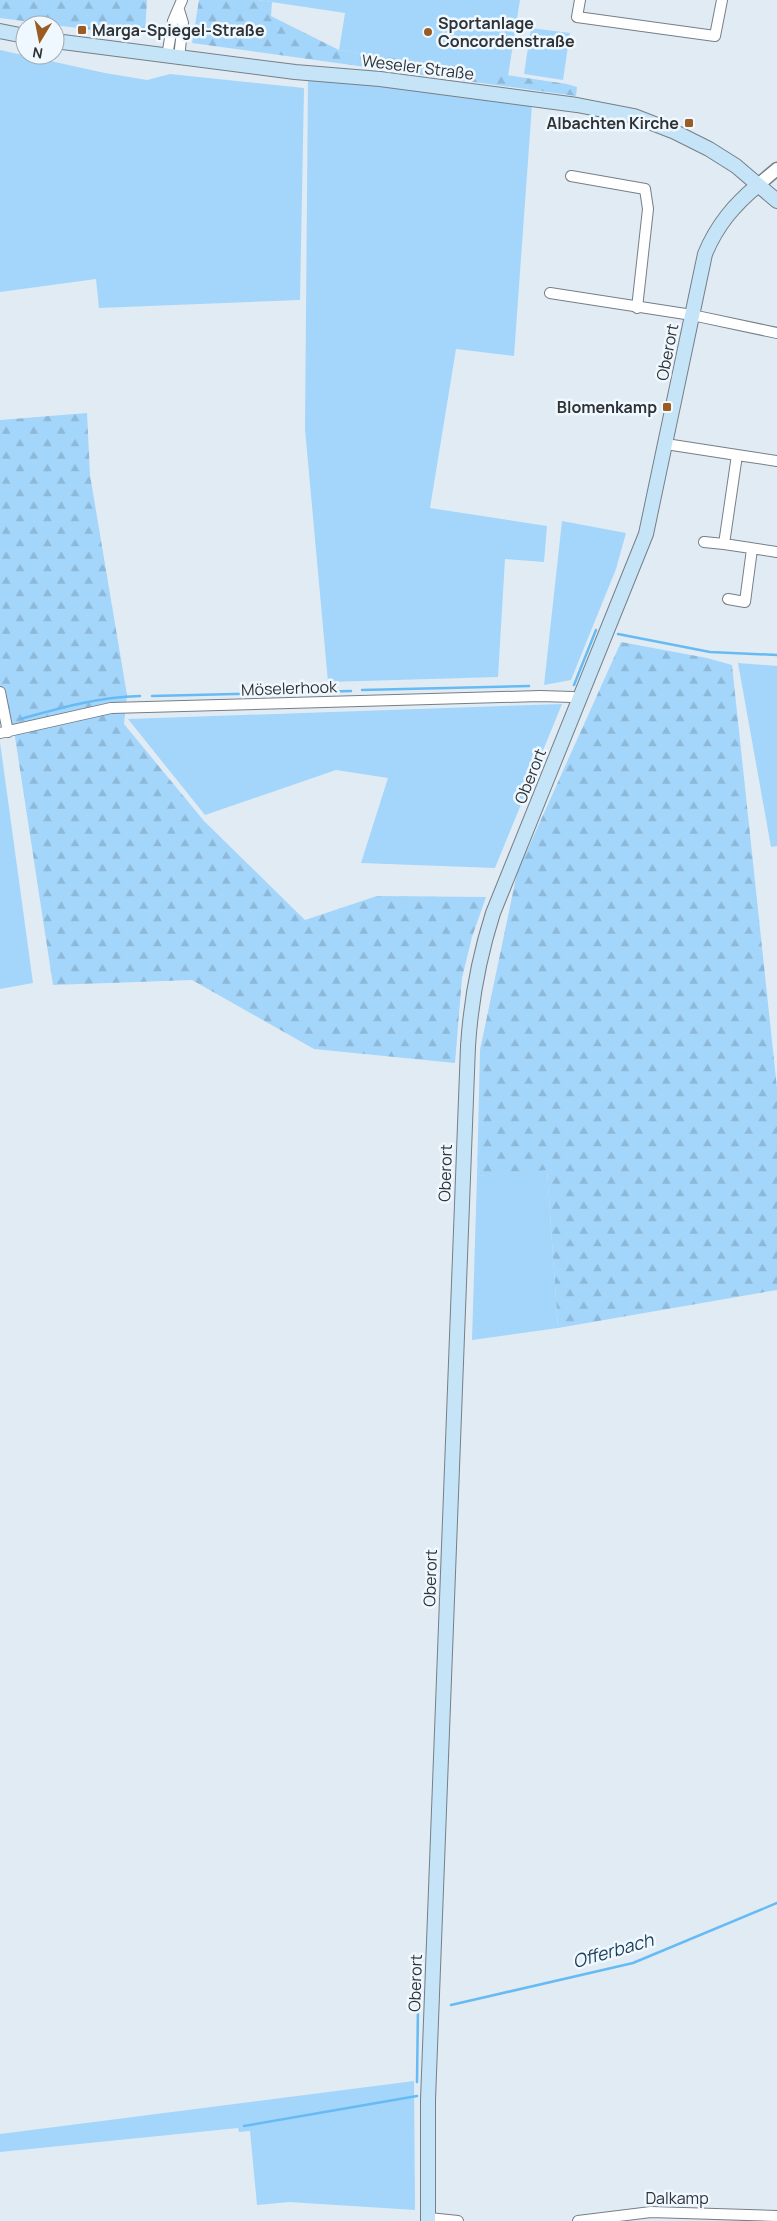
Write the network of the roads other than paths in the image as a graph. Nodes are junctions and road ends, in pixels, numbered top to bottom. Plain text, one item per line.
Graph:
1 (580, 0) edge
2 (722, 0) edge
3 (181, 5) edge
4 (0, 31) edge
5 (15, 34) edge
6 (65, 42) edge
7 (173, 56) junction
8 (777, 169) edge
9 (571, 176) dead end
10 (758, 185) junction
11 (777, 201) edge
12 (550, 294) dead end
13 (637, 308) junction
14 (692, 315) junction
15 (777, 333) edge
16 (666, 444) junction
17 (737, 455) junction
18 (777, 461) edge
19 (704, 542) dead end
20 (724, 544) junction
21 (752, 549) junction
22 (777, 552) edge
23 (728, 599) dead end
24 (0, 692) edge
25 (580, 700) junction
26 (4, 732) edge
27 (777, 2216) edge
28 (428, 2219) edge
29 (458, 2221) edge
30 (578, 2221) edge

1 - 2 street
3 - 7 street
4 - 5 main road
6 - 7 main road, Weseler Straße
7 - 10 main road, Weseler Straße
8 - 10 street
9 - 13 street
10 - 11 main road, Weseler Straße
10 - 14 main road, Oberort
12 - 13 street
13 - 14 street
14 - 15 street
14 - 16 main road, Oberort
16 - 17 street
16 - 25 main road, Oberort
17 - 18 street
17 - 20 street
19 - 20 street
20 - 21 street
21 - 22 street
21 - 23 street
24 - 26 street
25 - 26 street, Möselerhook
25 - 28 main road, Oberort
27 - 30 street, Dalkamp
28 - 29 street

